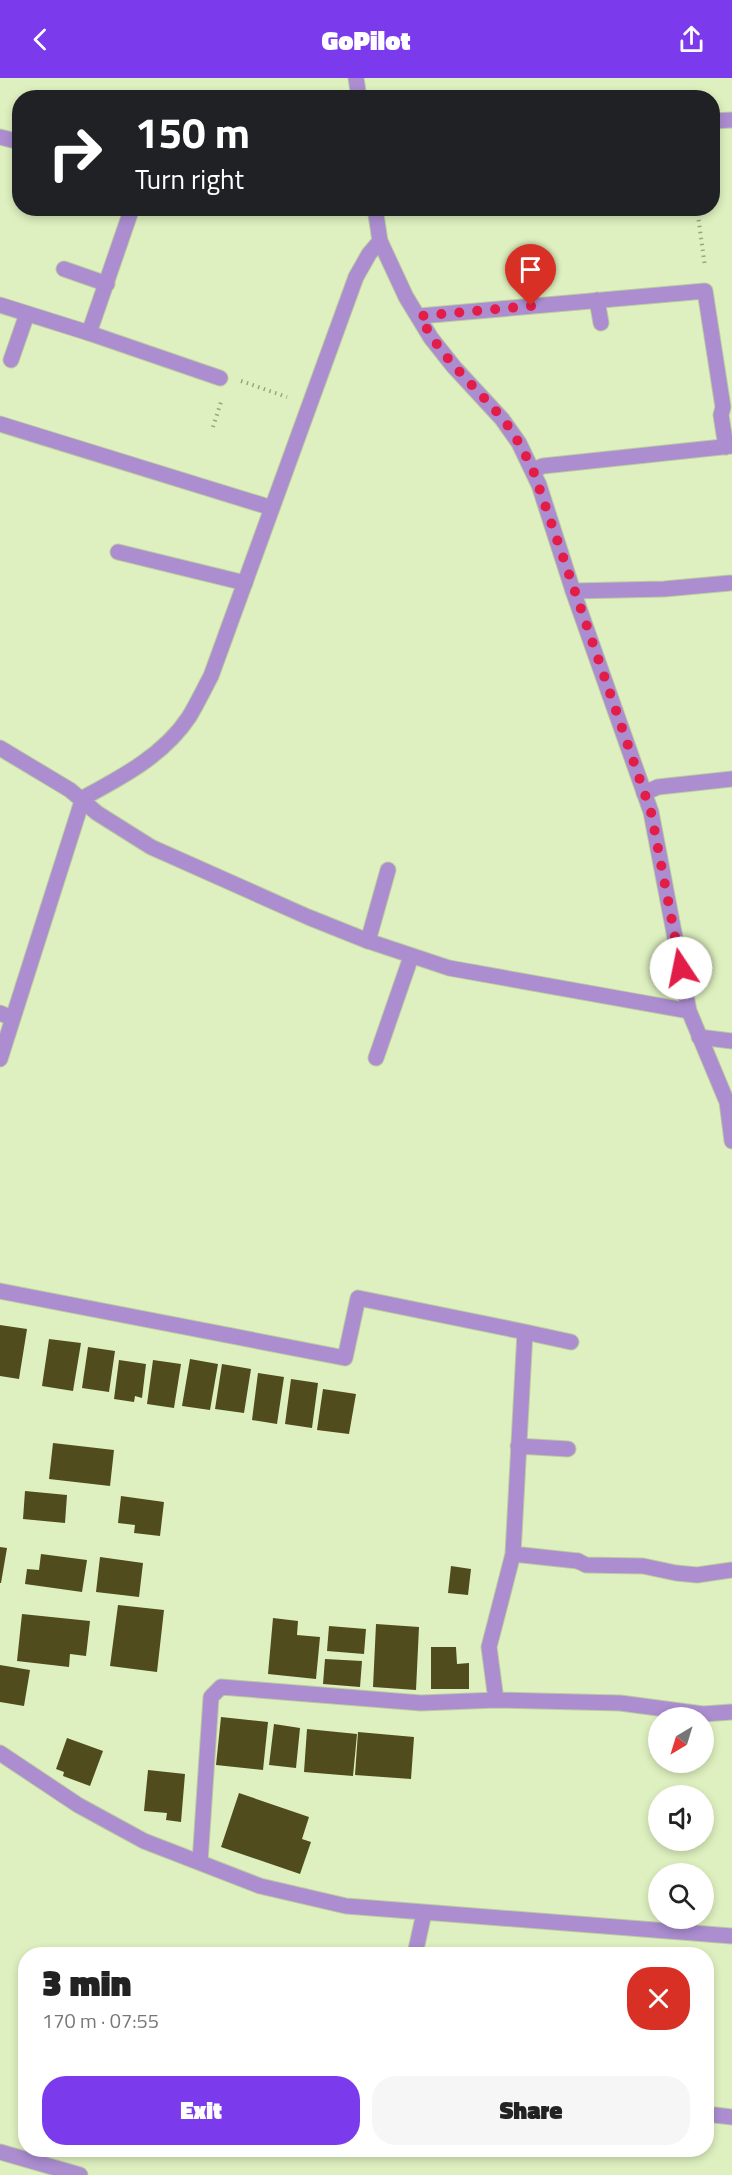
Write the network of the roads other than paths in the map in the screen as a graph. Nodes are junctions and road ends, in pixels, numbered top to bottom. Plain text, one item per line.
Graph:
1 (129, 216) edge
2 (376, 216) edge
3 (380, 241) junction
4 (64, 269) dead end
5 (107, 284) junction
6 (597, 300) junction
7 (0, 305) edge
8 (27, 314) junction
9 (420, 316) junction
10 (601, 323) dead end
11 (89, 333) junction
12 (11, 360) dead end
13 (220, 378) road end
14 (0, 424) edge
15 (729, 447) edge
16 (533, 470) junction
17 (272, 508) junction
18 (118, 552) dead end
19 (244, 583) junction
20 (730, 583) dead end
21 (573, 591) junction
22 (0, 748) edge
23 (732, 779) edge
24 (644, 793) junction
25 (83, 798) junction
26 (388, 870) dead end
27 (368, 941) junction
28 (411, 957) junction
29 (689, 1011) junction
30 (6, 1015) edge
31 (699, 1036) junction
32 (732, 1041) edge
33 (376, 1058) dead end
34 (0, 1059) edge
35 (732, 1141) edge
36 (0, 1291) edge
37 (525, 1332) junction
38 (571, 1341) dead end
39 (518, 1446) junction
40 (568, 1449) dead end
41 (513, 1554) junction
42 (732, 1570) edge
43 (496, 1700) junction
44 (732, 1712) edge
45 (0, 1753) edge
46 (200, 1862) junction
47 (424, 1912) junction
48 (732, 1936) edge
49 (416, 1947) edge
50 (714, 2115) dead end
51 (732, 2117) edge
52 (0, 2152) edge
53 (80, 2175) edge

1 - 5 street
2 - 3 street
3 - 9 street
3 - 17 street
4 - 5 street
5 - 11 street
6 - 9 street
6 - 10 street
6 - 15 street
7 - 8 street
8 - 11 street
8 - 12 street
9 - 16 street
11 - 13 street
14 - 17 street
15 - 16 street
16 - 21 street
17 - 19 street
18 - 19 street
19 - 25 street
20 - 21 street
21 - 24 street
22 - 25 street
23 - 24 street
24 - 29 street
25 - 27 street
25 - 30 street
26 - 27 street
27 - 28 street
28 - 29 street
28 - 33 street
29 - 31 street
30 - 34 street
31 - 32 street
31 - 35 street
36 - 37 street
37 - 38 street
37 - 39 street
39 - 40 street
39 - 41 street
41 - 42 street
41 - 43 street
43 - 44 street
43 - 46 street
45 - 46 street
46 - 47 street
47 - 48 street
47 - 49 street
50 - 51 street
52 - 53 street

